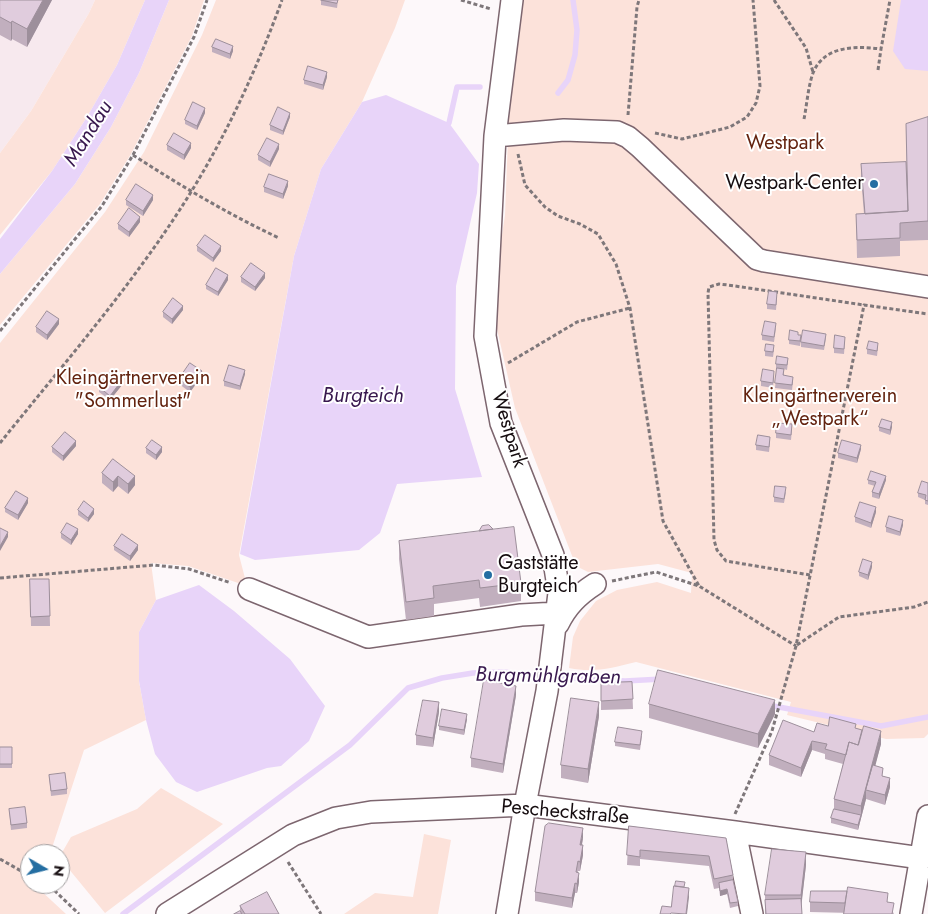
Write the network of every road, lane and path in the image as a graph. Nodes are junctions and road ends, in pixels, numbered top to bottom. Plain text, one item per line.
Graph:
1 (208, 0) edge
2 (282, 0) edge
3 (461, 0) edge
4 (639, 0) edge
5 (753, 0) edge
6 (774, 0) edge
7 (890, 0) edge
8 (511, 8) edge
9 (881, 48) junction
10 (878, 70) dead end
11 (814, 72) junction
12 (804, 119) dead end
13 (617, 132) junction
14 (519, 133) junction
15 (652, 133) dead end
16 (495, 136) junction
17 (133, 155) junction
18 (518, 157) junction
19 (515, 165) dead end
20 (191, 192) junction
21 (279, 238) dead end
22 (928, 286) edge
23 (864, 305) junction
24 (630, 308) junction
25 (928, 314) edge
26 (0, 331) edge
27 (502, 368) dead end
28 (0, 443) edge
29 (810, 575) junction
30 (0, 578) edge
31 (595, 584) joint
32 (699, 586) junction
33 (249, 588) joint
34 (928, 602) edge
35 (556, 622) junction
36 (796, 646) junction
37 (524, 805) junction
38 (928, 816) edge
39 (735, 832) junction
40 (277, 844) junction
41 (924, 857) edge
42 (0, 859) edge
43 (20, 870) edge
44 (58, 894) edge
45 (79, 914) edge
46 (166, 914) edge
47 (321, 914) edge
48 (507, 914) edge
49 (752, 914) edge
50 (911, 914) edge

1 - 17 path
2 - 20 path
3 - 8 path
4 - 13 path
5 - 15 path
6 - 11 path
7 - 9 path
8 - 16 street, Westpark
9 - 10 path
9 - 11 path
11 - 12 path
13 - 14 street
13 - 22 street
14 - 16 street
14 - 18 path
16 - 35 street, Westpark
17 - 20 path
17 - 26 path
18 - 19 path
18 - 24 path
20 - 21 path
20 - 28 path
23 - 25 path
23 - 29 path
23 - 29 path
24 - 27 path
24 - 32 path
29 - 36 path
30 - 33 path
31 - 32 path
31 - 35 street
32 - 36 path
33 - 35 street
34 - 36 path
35 - 37 street, Westpark
36 - 39 path
37 - 39 street, Pescheckstraße
37 - 40 street, Pescheckstraße
37 - 48 street, Westpark
38 - 41 street
39 - 41 street, Pescheckstraße
39 - 49 street
40 - 46 street, Pescheckstraße
40 - 47 path
41 - 50 street
42 - 43 path
44 - 45 path

